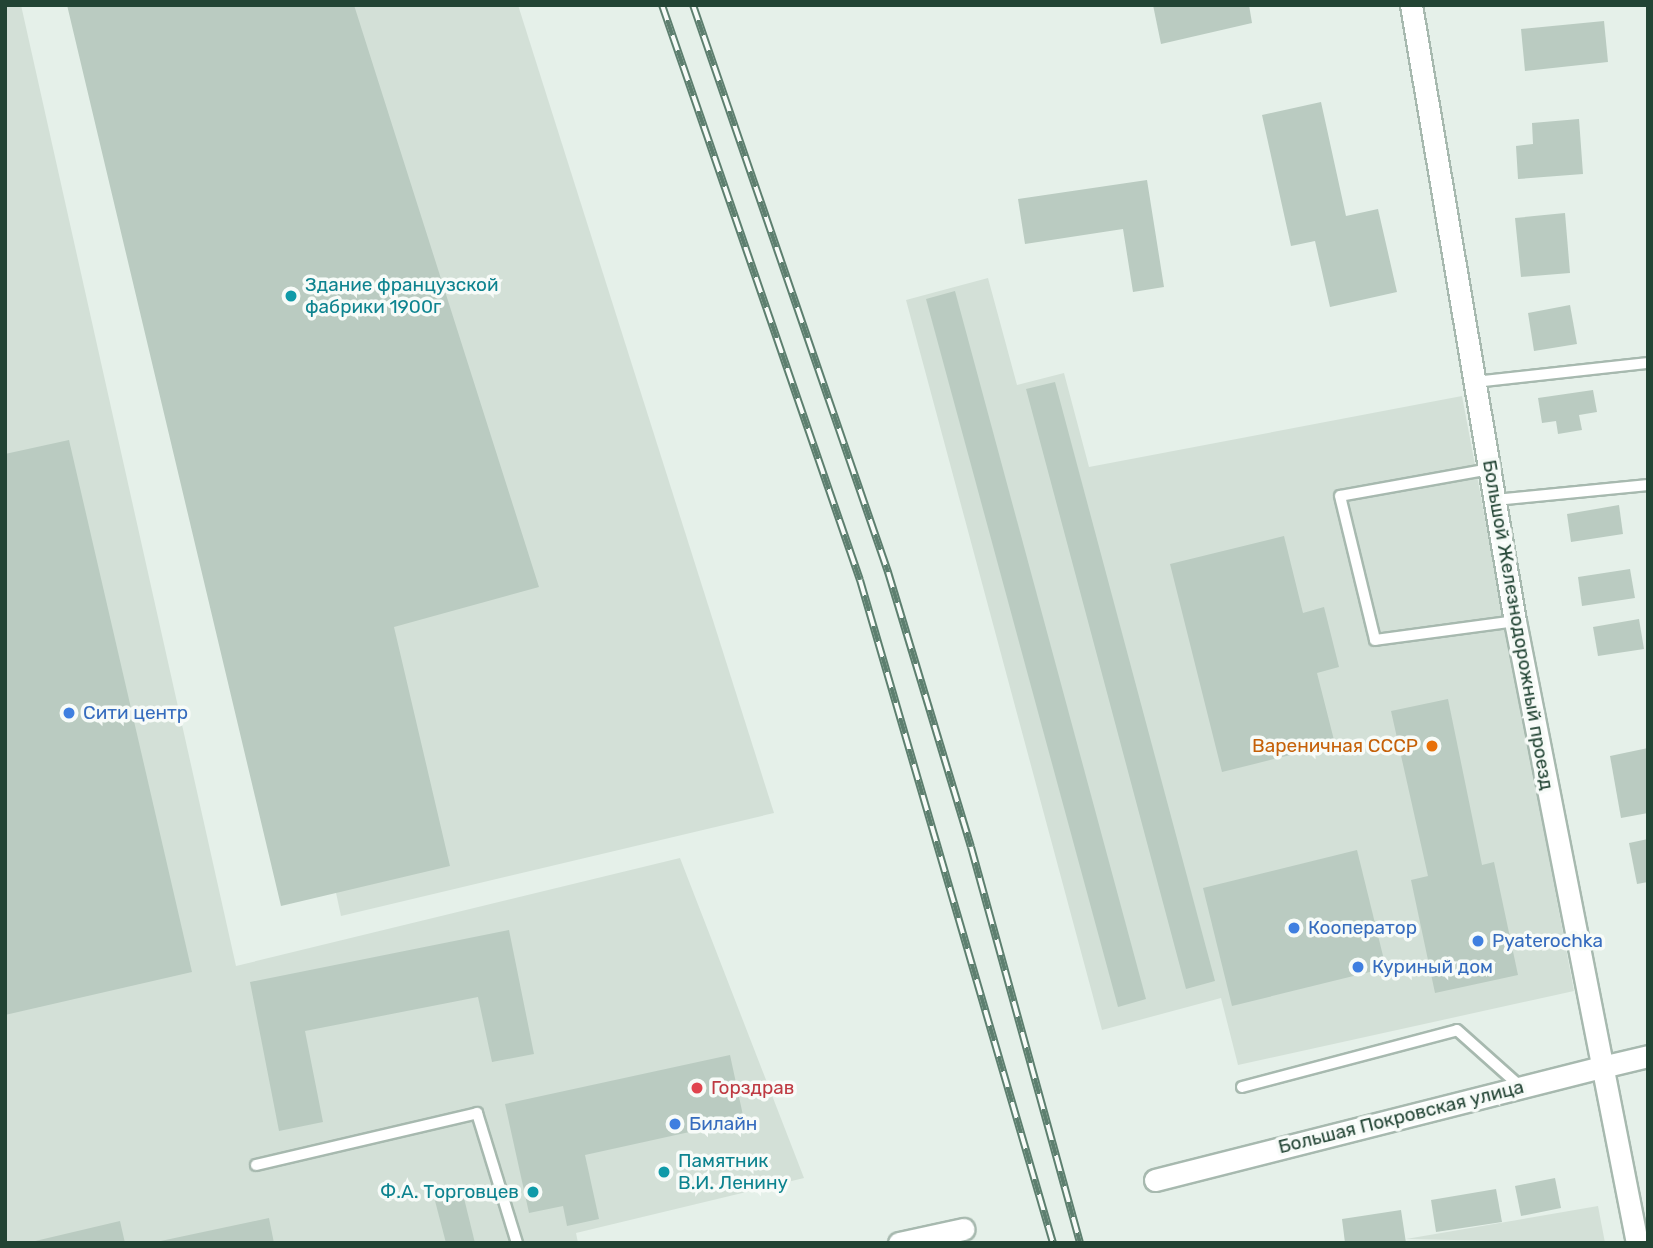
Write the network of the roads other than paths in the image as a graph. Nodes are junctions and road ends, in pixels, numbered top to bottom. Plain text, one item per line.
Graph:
1 (1411, 5) edge
2 (1648, 363) edge
3 (1475, 383) junction
4 (1490, 469) junction
5 (1648, 485) edge
6 (1495, 500) junction
7 (1515, 621) junction
8 (1648, 1056) edge
9 (1602, 1067) junction
10 (1242, 1087) dead end
11 (1521, 1087) junction
12 (256, 1165) dead end
13 (1155, 1180) dead end
14 (963, 1229) dead end
15 (517, 1243) edge
16 (899, 1243) edge
17 (1637, 1243) edge

1 - 3 main road, Большой Железнодорожный проезд
2 - 3 lane
3 - 4 main road, Большой Железнодорожный проезд
4 - 6 main road, Большой Железнодорожный проезд
4 - 7 lane
5 - 6 lane
6 - 7 main road, Большой Железнодорожный проезд
7 - 9 main road, Большой Железнодорожный проезд
8 - 9 main road, Большая Покровская улица
9 - 11 main road, Большая Покровская улица
9 - 17 main road, Большой Железнодорожный проезд
10 - 11 lane
11 - 13 main road, Большая Покровская улица
12 - 15 lane
14 - 16 main road

